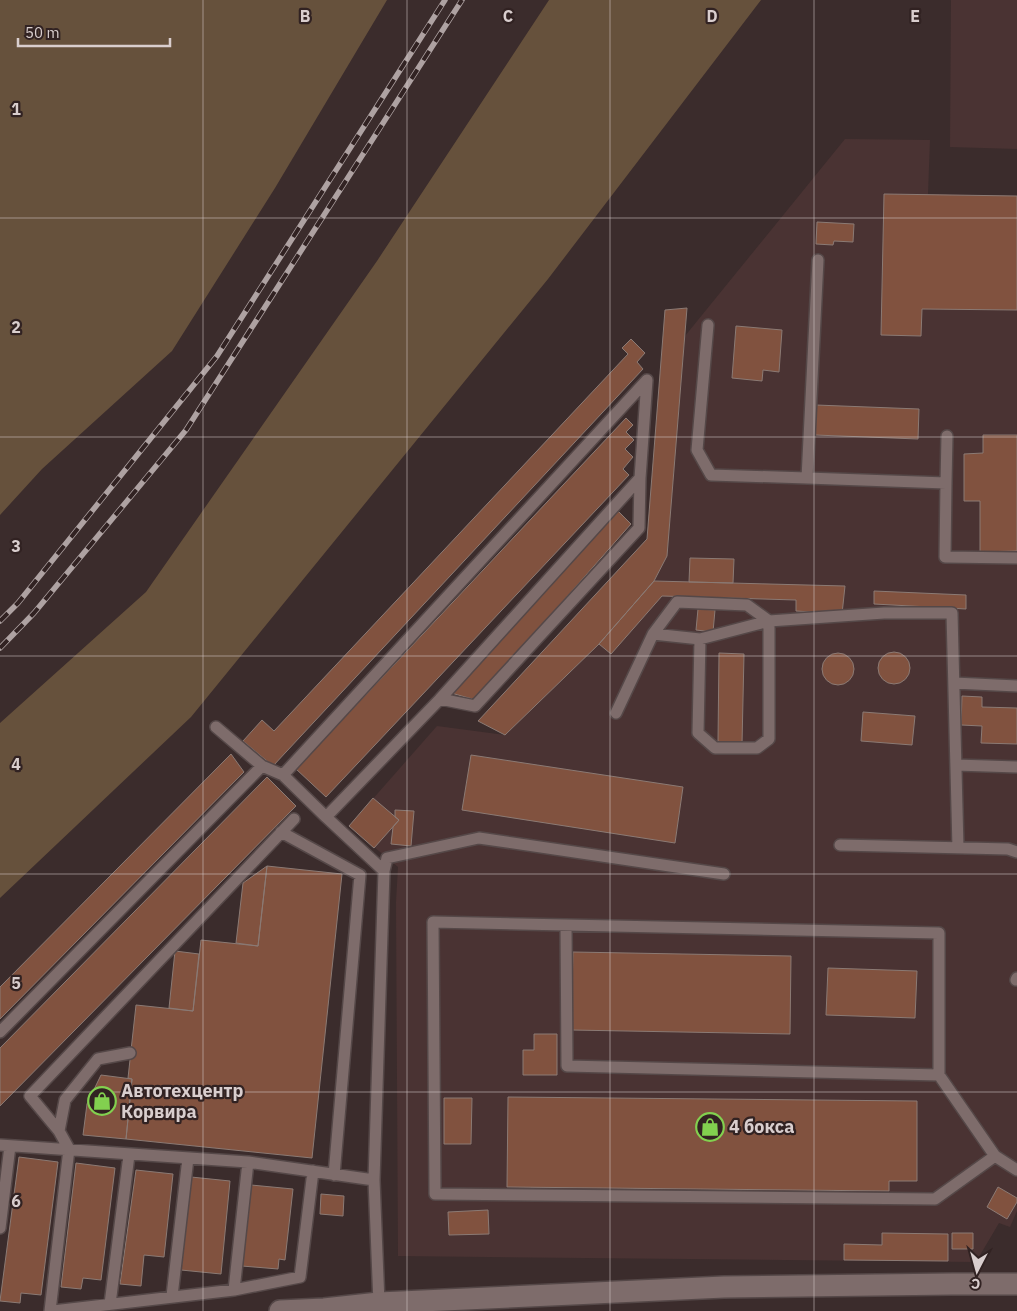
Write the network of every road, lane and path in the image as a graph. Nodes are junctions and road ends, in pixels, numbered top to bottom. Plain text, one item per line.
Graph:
1 (818, 260) dead end
2 (708, 325) dead end
3 (947, 436) dead end
4 (640, 478) junction
5 (807, 478) junction
6 (946, 483) junction
7 (1017, 558) edge
8 (769, 621) junction
9 (653, 634) junction
10 (700, 640) junction
11 (954, 684) junction
12 (1017, 686) edge
13 (440, 699) junction
14 (616, 713) dead end
15 (216, 727) dead end
16 (956, 765) junction
17 (262, 766) junction
18 (1017, 767) edge
19 (283, 775) junction
20 (326, 817) junction
21 (294, 819) dead end
22 (281, 832) junction
23 (840, 845) dead end
24 (958, 848) junction
25 (1017, 852) edge
26 (384, 871) junction
27 (724, 874) dead end
28 (566, 925) junction
29 (0, 1032) edge
30 (130, 1053) dead end
31 (939, 1075) junction
32 (60, 1131) junction
33 (5, 1146) edge
34 (69, 1149) junction
35 (129, 1155) junction
36 (995, 1156) junction
37 (188, 1158) junction
38 (248, 1162) junction
39 (1017, 1170) edge
40 (313, 1171) junction
41 (334, 1174) junction
42 (374, 1180) junction
43 (0, 1228) edge
44 (1017, 1284) edge
45 (234, 1290) junction
46 (172, 1296) junction
47 (379, 1303) junction
48 (110, 1304) junction
49 (52, 1311) edge
50 (280, 1311) edge

1 - 5 lane
2 - 5 lane
3 - 6 lane
4 - 13 lane
4 - 13 lane
4 - 19 lane
5 - 6 lane
6 - 7 lane
8 - 9 lane
8 - 10 lane
8 - 10 lane
8 - 11 lane
9 - 10 lane
9 - 14 lane
11 - 12 lane
11 - 16 lane
13 - 20 lane
15 - 17 lane
16 - 18 lane
16 - 24 lane
17 - 19 lane
17 - 29 lane
19 - 20 lane
20 - 26 lane
21 - 22 lane
22 - 32 lane
22 - 41 lane
23 - 24 lane
24 - 25 lane
26 - 27 lane
26 - 42 lane
28 - 31 lane
28 - 31 lane
28 - 36 lane
30 - 32 lane
31 - 36 lane
32 - 34 lane
33 - 34 lane
33 - 43 lane
34 - 35 lane
34 - 49 lane
35 - 37 lane
35 - 48 lane
36 - 39 lane
37 - 38 lane
37 - 46 lane
38 - 40 lane
38 - 45 lane
40 - 41 lane
40 - 45 lane
41 - 42 lane
42 - 47 lane
44 - 47 street
45 - 46 lane
46 - 48 lane
47 - 50 street
48 - 49 lane

